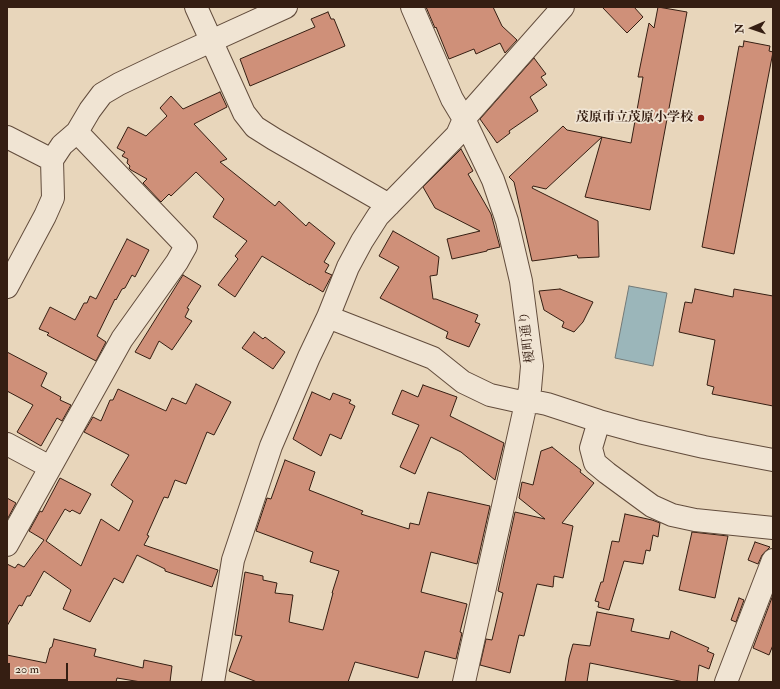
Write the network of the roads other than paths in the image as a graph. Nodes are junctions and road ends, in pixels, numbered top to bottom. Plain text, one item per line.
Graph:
1 (196, 7) edge
2 (286, 7) edge
3 (412, 7) edge
4 (563, 7) edge
5 (211, 41) junction
6 (464, 119) junction
7 (77, 132) junction
8 (7, 137) edge
9 (52, 160) junction
10 (389, 205) junction
11 (7, 287) edge
12 (328, 317) junction
13 (526, 403) junction
14 (599, 421) junction
15 (7, 444) edge
16 (773, 460) edge
17 (50, 467) junction
18 (773, 528) edge
19 (7, 545) edge
20 (773, 560) edge
21 (213, 682) edge
22 (464, 682) edge
23 (726, 682) edge

1 - 5 street
2 - 5 street
3 - 6 street, 榎町通り
4 - 6 street
5 - 7 street
5 - 10 street
6 - 10 street
6 - 13 street, 榎町通り
7 - 9 street
7 - 17 street
8 - 9 street
9 - 11 street
10 - 12 street
12 - 13 street
12 - 21 street
13 - 14 street
13 - 22 street, 榎町通り
14 - 16 street
14 - 18 street
15 - 17 street
17 - 19 street
20 - 23 street

